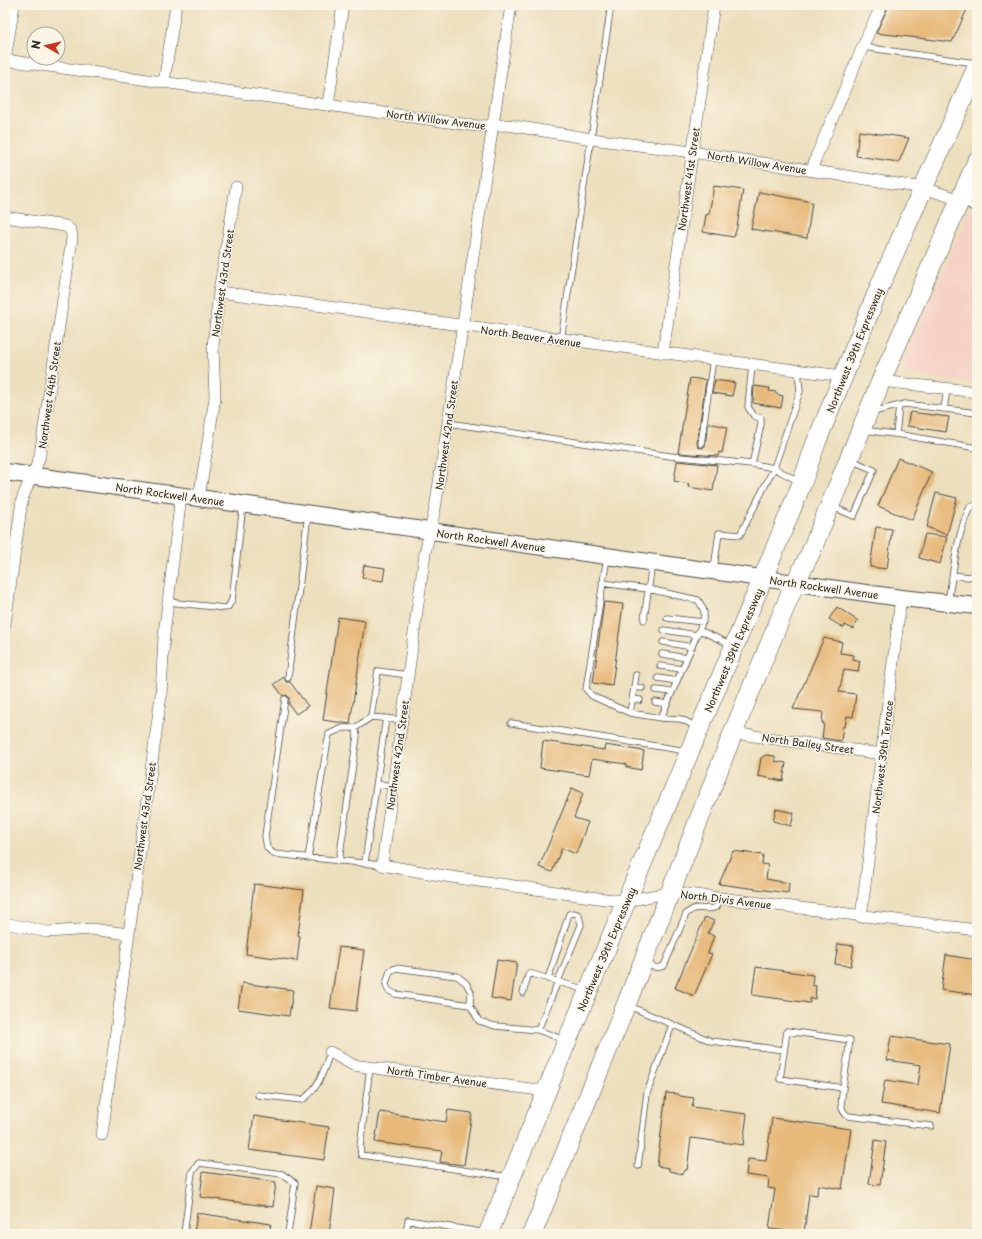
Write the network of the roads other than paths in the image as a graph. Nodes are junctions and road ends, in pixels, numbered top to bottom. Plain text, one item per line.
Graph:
1 (14, 5) edge
2 (176, 5) edge
3 (343, 5) edge
4 (511, 5) edge
5 (611, 5) edge
6 (714, 5) edge
7 (882, 5) edge
8 (862, 47) junction
9 (5, 60) edge
10 (977, 64) edge
11 (977, 67) edge
12 (164, 82) junction
13 (328, 105) junction
14 (493, 126) junction
15 (592, 139) junction
16 (692, 152) junction
17 (977, 161) edge
18 (812, 170) junction
19 (236, 187) dead end
20 (924, 188) junction
21 (968, 200) edge
22 (977, 210) edge
23 (5, 218) edge
24 (218, 292) junction
25 (462, 326) junction
26 (561, 340) junction
27 (663, 353) junction
28 (712, 359) junction
29 (752, 364) junction
30 (798, 371) junction
31 (843, 376) junction
32 (881, 381) junction
33 (947, 389) junction
34 (977, 392) edge
35 (899, 406) junction
36 (944, 409) junction
37 (977, 413) edge
38 (865, 421) junction
39 (448, 423) junction
40 (896, 434) junction
41 (701, 444) dead end
42 (977, 448) edge
43 (849, 459) junction
44 (752, 464) junction
45 (774, 468) junction
46 (5, 472) edge
47 (32, 476) junction
48 (802, 483) junction
49 (181, 496) junction
50 (199, 498) junction
51 (243, 504) junction
52 (977, 505) edge
53 (830, 506) junction
54 (308, 514) junction
55 (430, 532) junction
56 (607, 556) junction
57 (652, 563) junction
58 (714, 572) junction
59 (977, 574) edge
60 (953, 575) junction
61 (763, 578) junction
62 (602, 583) junction
63 (795, 583) junction
64 (648, 589) junction
65 (902, 598) junction
66 (168, 602) junction
67 (948, 603) junction
68 (977, 606) edge
69 (646, 617) dead end
70 (667, 618) dead end
71 (702, 622) junction
72 (5, 624) edge
73 (664, 630) dead end
74 (698, 633) junction
75 (663, 642) dead end
76 (735, 646) junction
77 (692, 647) junction
78 (662, 654) dead end
79 (687, 658) junction
80 (660, 666) dead end
81 (682, 669) junction
82 (408, 675) junction
83 (636, 675) dead end
84 (288, 678) dead end
85 (658, 678) dead end
86 (677, 681) junction
87 (634, 687) junction
88 (642, 688) dead end
89 (656, 690) dead end
90 (672, 692) junction
91 (285, 699) dead end
92 (632, 699) junction
93 (640, 700) dead end
94 (655, 702) dead end
95 (667, 704) junction
96 (630, 713) junction
97 (371, 717) junction
98 (386, 718) junction
99 (661, 718) junction
100 (402, 720) junction
101 (511, 723) dead end
102 (355, 728) junction
103 (700, 728) junction
104 (733, 733) junction
105 (690, 751) junction
106 (882, 754) junction
107 (377, 784) junction
108 (393, 786) junction
109 (308, 858) junction
110 (339, 861) junction
111 (366, 862) junction
112 (382, 865) junction
113 (672, 892) junction
114 (719, 898) junction
115 (626, 901) junction
116 (860, 917) junction
117 (5, 923) edge
118 (977, 930) edge
119 (128, 934) junction
120 (644, 963) junction
121 (548, 979) junction
122 (556, 982) junction
123 (588, 991) junction
124 (523, 993) dead end
125 (470, 1005) junction
126 (626, 1006) junction
127 (672, 1025) junction
128 (538, 1030) junction
129 (567, 1041) junction
130 (784, 1050) junction
131 (330, 1052) joint
132 (370, 1067) junction
133 (844, 1088) junction
134 (546, 1091) junction
135 (258, 1095) dead end
136 (931, 1126) dead end
137 (102, 1135) dead end
138 (638, 1166) dead end
139 (511, 1177) junction
140 (184, 1234) edge
141 (288, 1234) edge
142 (406, 1234) edge
143 (489, 1234) edge
144 (532, 1234) edge

1 - 9 street
2 - 12 street
3 - 13 street
4 - 14 street, Northwest 42nd Street
5 - 15 lane
6 - 16 street, Northwest 41st Street
7 - 8 street
8 - 10 lane
8 - 18 street
9 - 12 street, North Willow Avenue
11 - 20 highway, Northwest 39th Expressway
12 - 13 street, North Willow Avenue
13 - 14 street, North Willow Avenue
14 - 15 street, North Willow Avenue
14 - 25 street, Northwest 42nd Street
15 - 16 street, North Willow Avenue
15 - 26 lane
16 - 18 street, North Willow Avenue
16 - 27 street, Northwest 41st Street
17 - 21 highway
18 - 20 street, North Willow Avenue
19 - 24 street, Northwest 43rd Street
20 - 21 street, North Willow Avenue
20 - 31 highway, Northwest 39th Expressway
21 - 22 lane
21 - 32 highway
23 - 47 street, Northwest 44th Street
24 - 25 street, North Beaver Avenue
24 - 50 street, Northwest 43rd Street
25 - 26 street, North Beaver Avenue
25 - 39 street, Northwest 42nd Street
26 - 27 street, North Beaver Avenue
27 - 28 street, North Beaver Avenue
28 - 29 street, North Beaver Avenue
28 - 41 lane
29 - 30 street, North Beaver Avenue
29 - 44 lane
30 - 31 street, North Beaver Avenue
30 - 45 lane
31 - 48 highway, Northwest 39th Expressway
32 - 33 street
32 - 38 highway
33 - 34 street
33 - 36 lane
35 - 36 lane
35 - 38 lane
35 - 40 lane
36 - 37 lane
38 - 40 lane
38 - 43 highway
39 - 44 lane
39 - 55 street, Northwest 42nd Street
40 - 42 lane
43 - 53 highway
43 - 53 lane
44 - 45 lane
45 - 48 lane
45 - 58 lane
46 - 47 main road, North Rockwell Avenue
47 - 49 main road, North Rockwell Avenue
47 - 72 street, Northwest 44th Street
48 - 61 highway, Northwest 39th Expressway
49 - 50 main road, North Rockwell Avenue
49 - 66 street, Northwest 43rd Street
50 - 51 main road, North Rockwell Avenue
51 - 54 main road, North Rockwell Avenue
51 - 66 lane
52 - 60 lane
53 - 63 highway
54 - 55 main road, North Rockwell Avenue
54 - 84 lane
55 - 56 main road, North Rockwell Avenue
55 - 82 street, Northwest 42nd Street
56 - 57 main road, North Rockwell Avenue
56 - 62 lane
57 - 58 main road, North Rockwell Avenue
57 - 64 lane
58 - 61 main road, North Rockwell Avenue
59 - 60 lane
60 - 67 lane
61 - 63 main road, North Rockwell Avenue
61 - 76 highway, Northwest 39th Expressway
62 - 64 lane
62 - 96 lane
63 - 65 main road, North Rockwell Avenue
63 - 104 highway
64 - 69 lane
64 - 71 lane
65 - 67 main road, North Rockwell Avenue
65 - 106 street, Northwest 39th Terrace
66 - 119 street, Northwest 43rd Street
67 - 68 main road, North Rockwell Avenue
70 - 71 lane
71 - 74 lane
73 - 74 lane
74 - 76 lane
74 - 77 lane
75 - 77 lane
76 - 103 highway, Northwest 39th Expressway
77 - 79 lane
78 - 79 lane
79 - 81 lane
80 - 81 lane
81 - 86 lane
82 - 97 lane
82 - 100 street, Northwest 42nd Street
83 - 87 lane
85 - 86 lane
86 - 90 lane
87 - 88 lane
87 - 92 lane
89 - 90 lane
90 - 95 lane
91 - 109 lane
92 - 93 lane
92 - 96 lane
94 - 95 lane
95 - 99 lane
96 - 99 lane
97 - 98 lane
97 - 102 lane
98 - 100 lane
98 - 107 lane
99 - 103 lane
100 - 108 street, Northwest 42nd Street
101 - 105 lane
102 - 109 lane
102 - 110 lane
103 - 105 highway, Northwest 39th Expressway
104 - 106 street, North Bailey Street
104 - 113 highway
105 - 115 highway, Northwest 39th Expressway
106 - 116 street, Northwest 39th Terrace
107 - 108 lane
107 - 111 lane
108 - 112 street, Northwest 42nd Street
109 - 110 lane
110 - 111 lane
111 - 112 lane
112 - 115 street, North Divis Avenue
113 - 114 street, North Divis Avenue
113 - 115 street, North Divis Avenue
113 - 120 highway
114 - 116 street, North Divis Avenue
114 - 120 lane
115 - 123 highway, Northwest 39th Expressway
116 - 118 street, North Divis Avenue
117 - 119 street
119 - 137 street, Northwest 43rd Street
120 - 126 highway
121 - 122 lane
121 - 122 lane
121 - 124 lane
122 - 123 lane
122 - 128 lane
123 - 129 highway, Northwest 39th Expressway
125 - 125 lane
125 - 128 lane
126 - 127 lane
126 - 144 highway
127 - 130 lane
127 - 138 lane
128 - 129 lane
129 - 134 highway, Northwest 39th Expressway
130 - 133 lane
130 - 133 lane
131 - 132 street, North Timber Avenue
131 - 135 lane
132 - 134 street, North Timber Avenue
132 - 139 lane
133 - 136 lane
134 - 139 highway, Northwest 39th Expressway
139 - 143 highway, Northwest 39th Expressway
140 - 141 lane
142 - 143 lane

